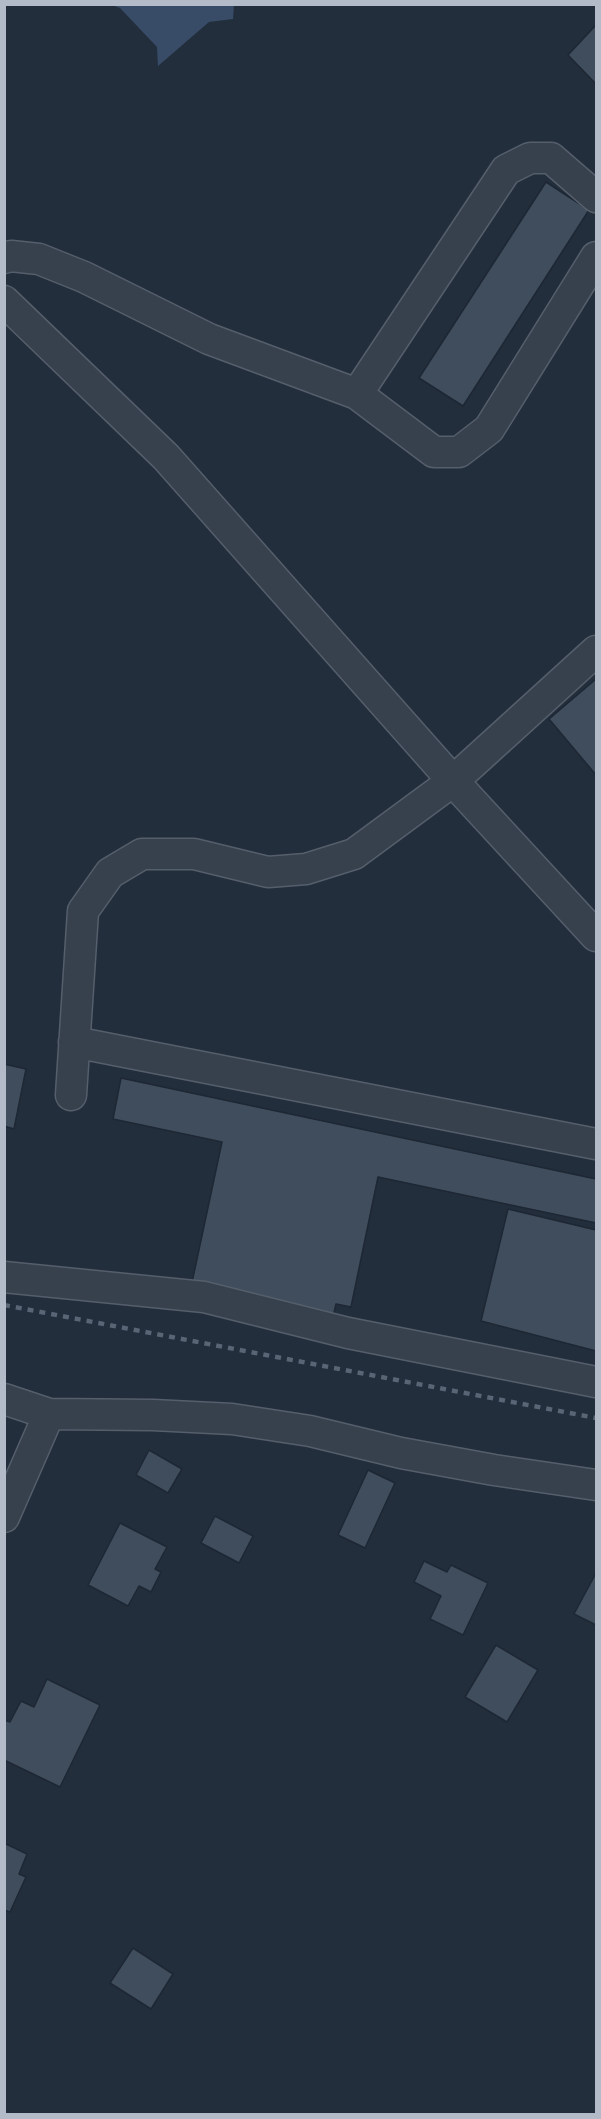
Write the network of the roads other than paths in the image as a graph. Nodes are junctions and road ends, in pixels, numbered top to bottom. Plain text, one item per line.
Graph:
1 (597, 197) edge
2 (597, 257) edge
3 (4, 258) edge
4 (4, 301) edge
5 (357, 394) junction
6 (597, 651) edge
7 (453, 781) junction
8 (597, 936) edge
9 (74, 1042) junction
10 (71, 1095) dead end
11 (597, 1144) edge
12 (4, 1277) edge
13 (597, 1382) edge
14 (4, 1399) edge
15 (49, 1414) junction
16 (597, 1485) edge
17 (4, 1517) edge

1 - 5 street
2 - 5 street
3 - 5 street
4 - 7 street
6 - 7 street
7 - 8 street
7 - 9 street
9 - 10 street
9 - 11 street
12 - 13 street
14 - 15 street
15 - 16 street
15 - 17 street

